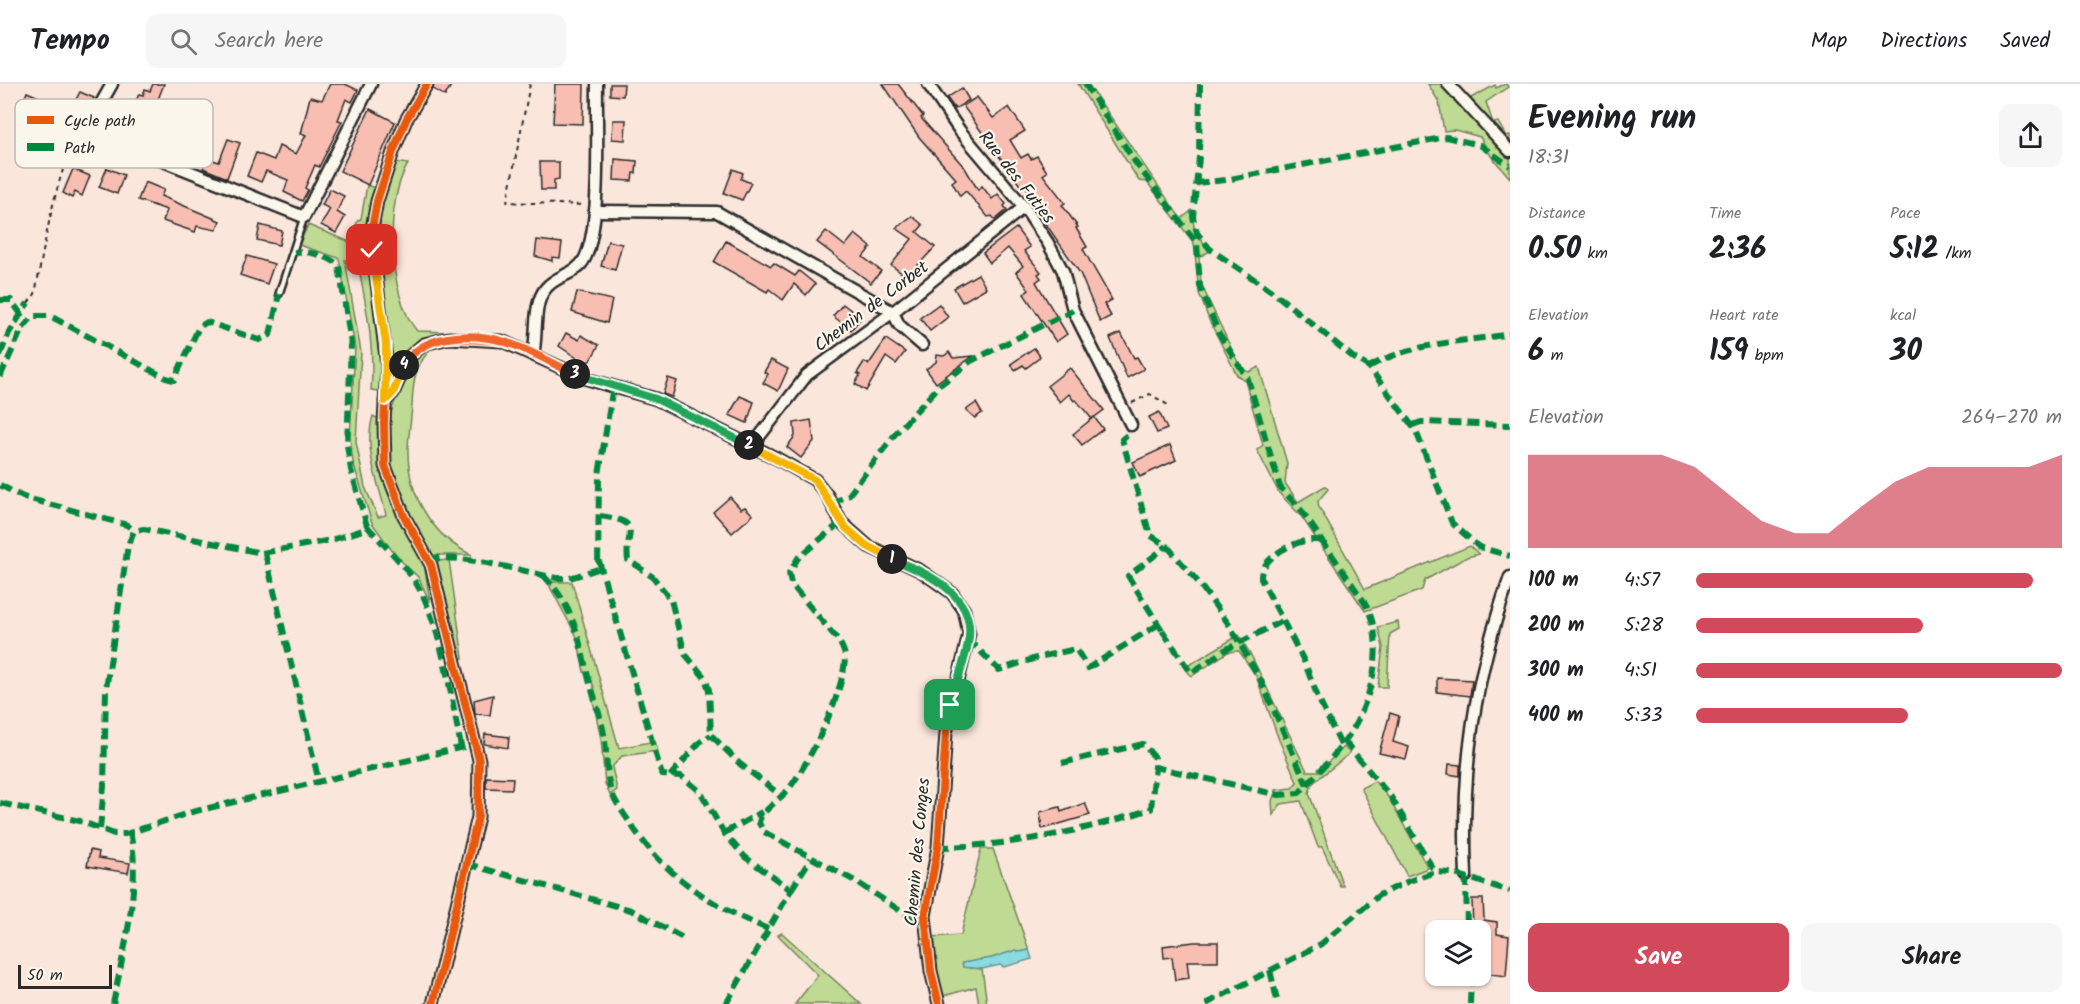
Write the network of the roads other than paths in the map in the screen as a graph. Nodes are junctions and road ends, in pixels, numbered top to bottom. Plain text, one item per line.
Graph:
1 (371, 84) edge
2 (427, 84) edge
3 (597, 84) edge
4 (928, 84) edge
5 (1448, 84) edge
6 (108, 85) edge
7 (101, 99) edge
8 (1510, 151) edge
9 (181, 168) edge
10 (1024, 207) junction
11 (595, 208) junction
12 (304, 217) junction
13 (279, 294) dead end
14 (893, 312) junction
15 (922, 345) dead end
16 (533, 355) junction
17 (385, 401) junction
18 (1131, 425) dead end
19 (752, 446) junction
20 (1510, 578) edge
21 (1466, 876) dead end
22 (434, 1004) edge
23 (939, 1004) edge

1 - 12 street
2 - 17 street
3 - 11 street
4 - 10 street, Rue des Futies
5 - 8 street
6 - 7 street
9 - 12 street
10 - 14 street, Chemin de Corbet
10 - 18 street, Rue des Futies
11 - 14 street
11 - 16 street
12 - 13 lane
14 - 15 street
14 - 19 street, Chemin de Corbet
16 - 17 street, Chemin des Conges
16 - 19 street, Chemin des Conges
17 - 22 street
19 - 23 street, Chemin des Conges
20 - 21 street

